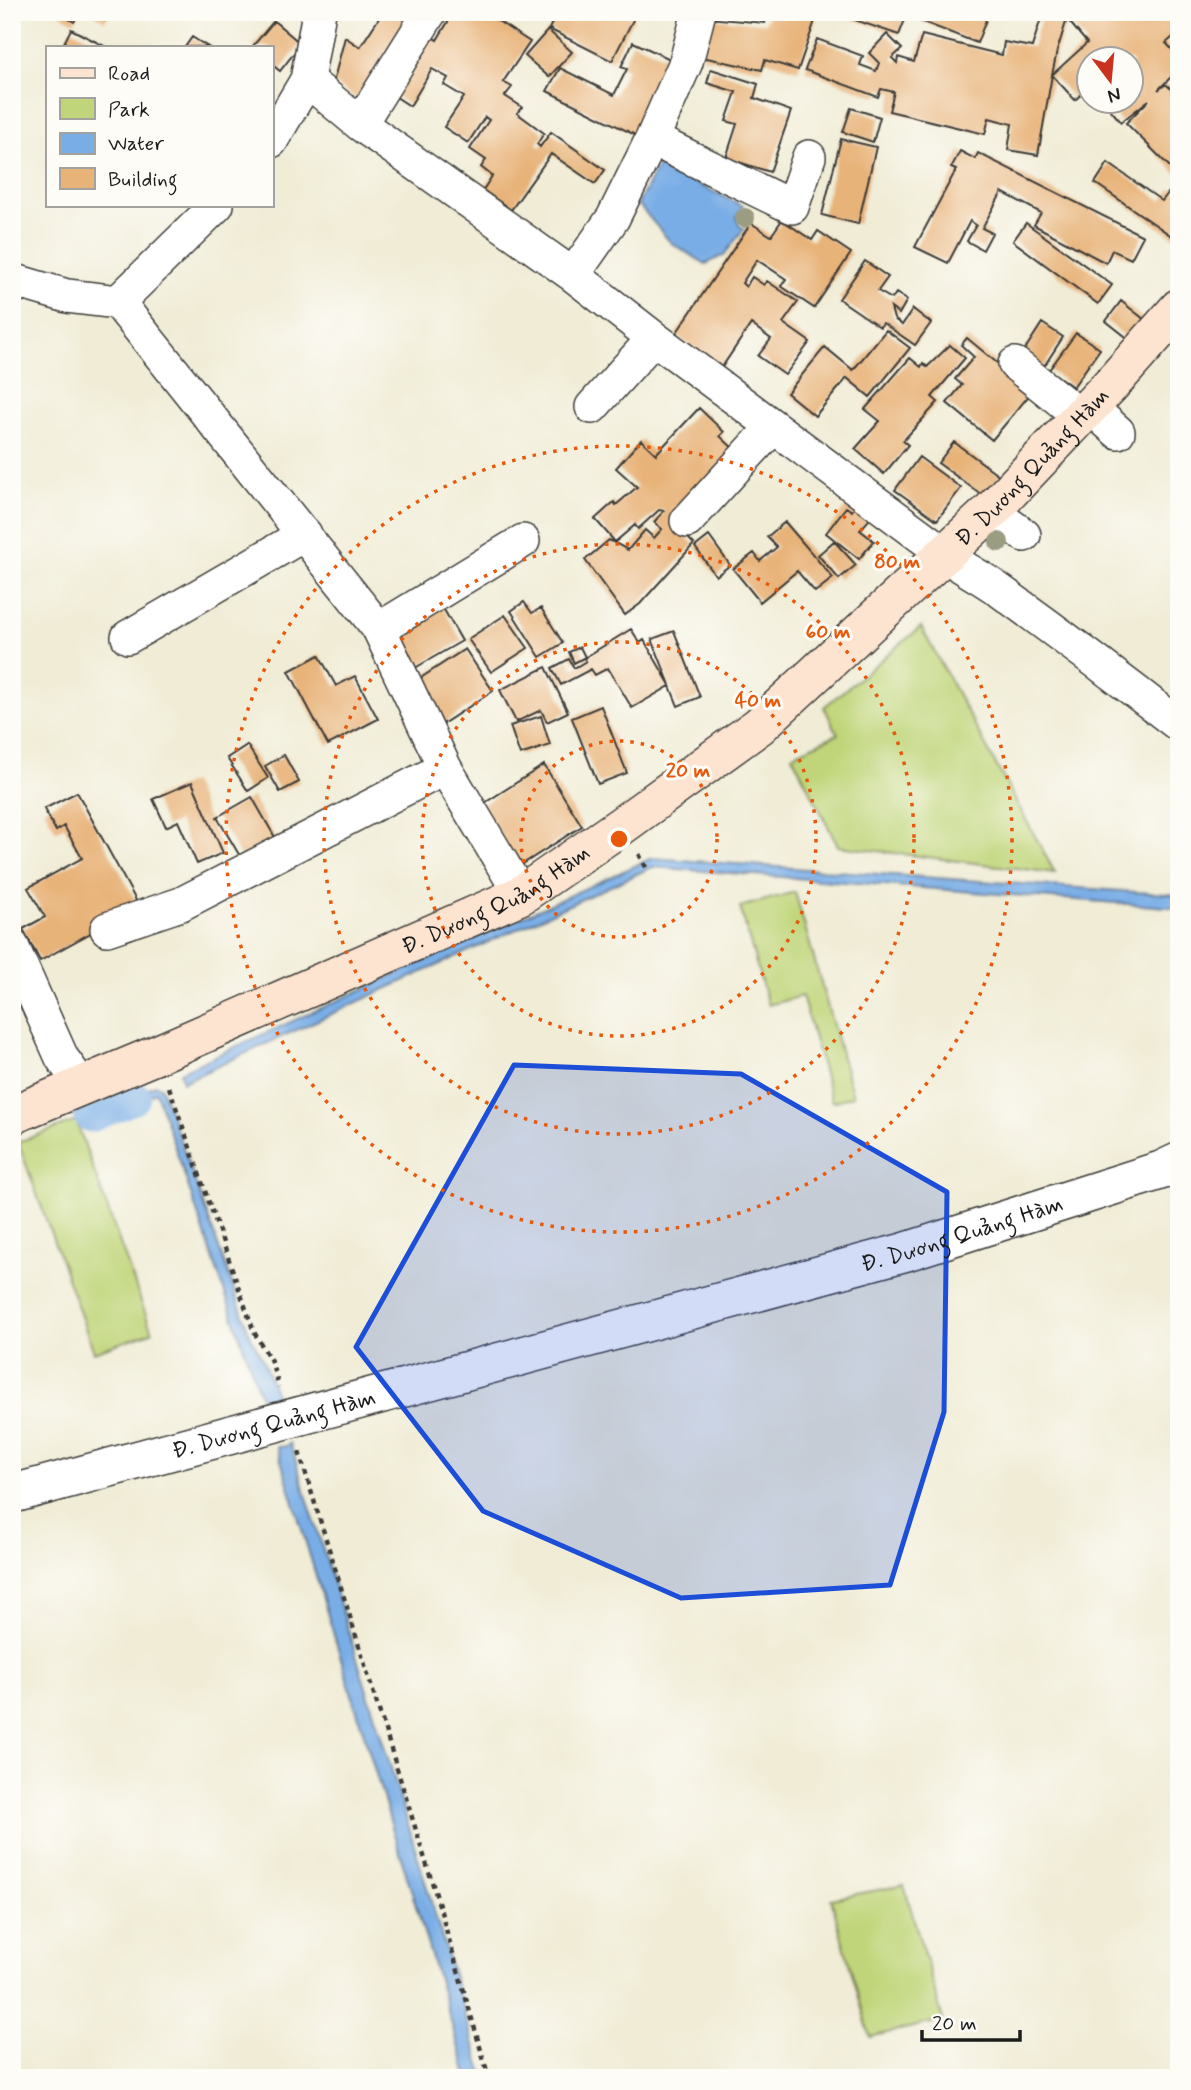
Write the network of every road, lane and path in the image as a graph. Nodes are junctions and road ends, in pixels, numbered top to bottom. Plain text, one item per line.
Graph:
1 (318, 12) edge
2 (430, 12) edge
3 (699, 12) edge
4 (307, 80) junction
5 (360, 124) junction
6 (273, 138) edge
7 (652, 139) junction
8 (809, 158) dead end
9 (216, 206) edge
10 (573, 275) junction
11 (12, 280) edge
12 (118, 302) junction
13 (1179, 308) edge
14 (654, 338) junction
15 (1015, 363) dead end
16 (592, 407) dead end
17 (1085, 411) junction
18 (774, 427) junction
19 (1118, 432) dead end
20 (991, 512) junction
21 (687, 521) dead end
22 (305, 534) junction
23 (1024, 535) dead end
24 (523, 541) dead end
25 (943, 556) junction
26 (379, 629) junction
27 (128, 637) dead end
28 (1179, 725) edge
29 (445, 768) junction
30 (644, 862) dead end
31 (647, 869) dead end
32 (521, 895) junction
33 (107, 929) dead end
34 (12, 946) edge
35 (158, 1054) junction
36 (82, 1086) junction
37 (12, 1115) edge
38 (1179, 1162) edge
39 (289, 1420) junction
40 (12, 1494) edge
41 (489, 2078) edge

1 - 4 street
2 - 5 street
3 - 7 street
4 - 5 street
4 - 6 street
5 - 10 street
7 - 8 street
7 - 10 street
9 - 12 street
10 - 14 street
11 - 12 street
12 - 22 street
13 - 17 main road, Đ. Dương Quảng Hàm
14 - 16 street
14 - 18 street
15 - 17 street
17 - 19 street
17 - 20 main road, Đ. Dương Quảng Hàm
18 - 21 street
18 - 25 street
20 - 23 street
20 - 25 main road, Đ. Dương Quảng Hàm
22 - 26 street
22 - 27 street
24 - 26 street
25 - 28 street
25 - 32 main road, Đ. Dương Quảng Hàm
26 - 29 street
29 - 32 street
29 - 33 street
30 - 31 path
32 - 35 main road, Đ. Dương Quảng Hàm
34 - 36 street
35 - 36 main road, Đ. Dương Quảng Hàm
35 - 39 path
36 - 37 main road, Đ. Dương Quảng Hàm
38 - 39 street, Đ. Dương Quảng Hàm
39 - 40 street, Đ. Dương Quảng Hàm
39 - 41 path

